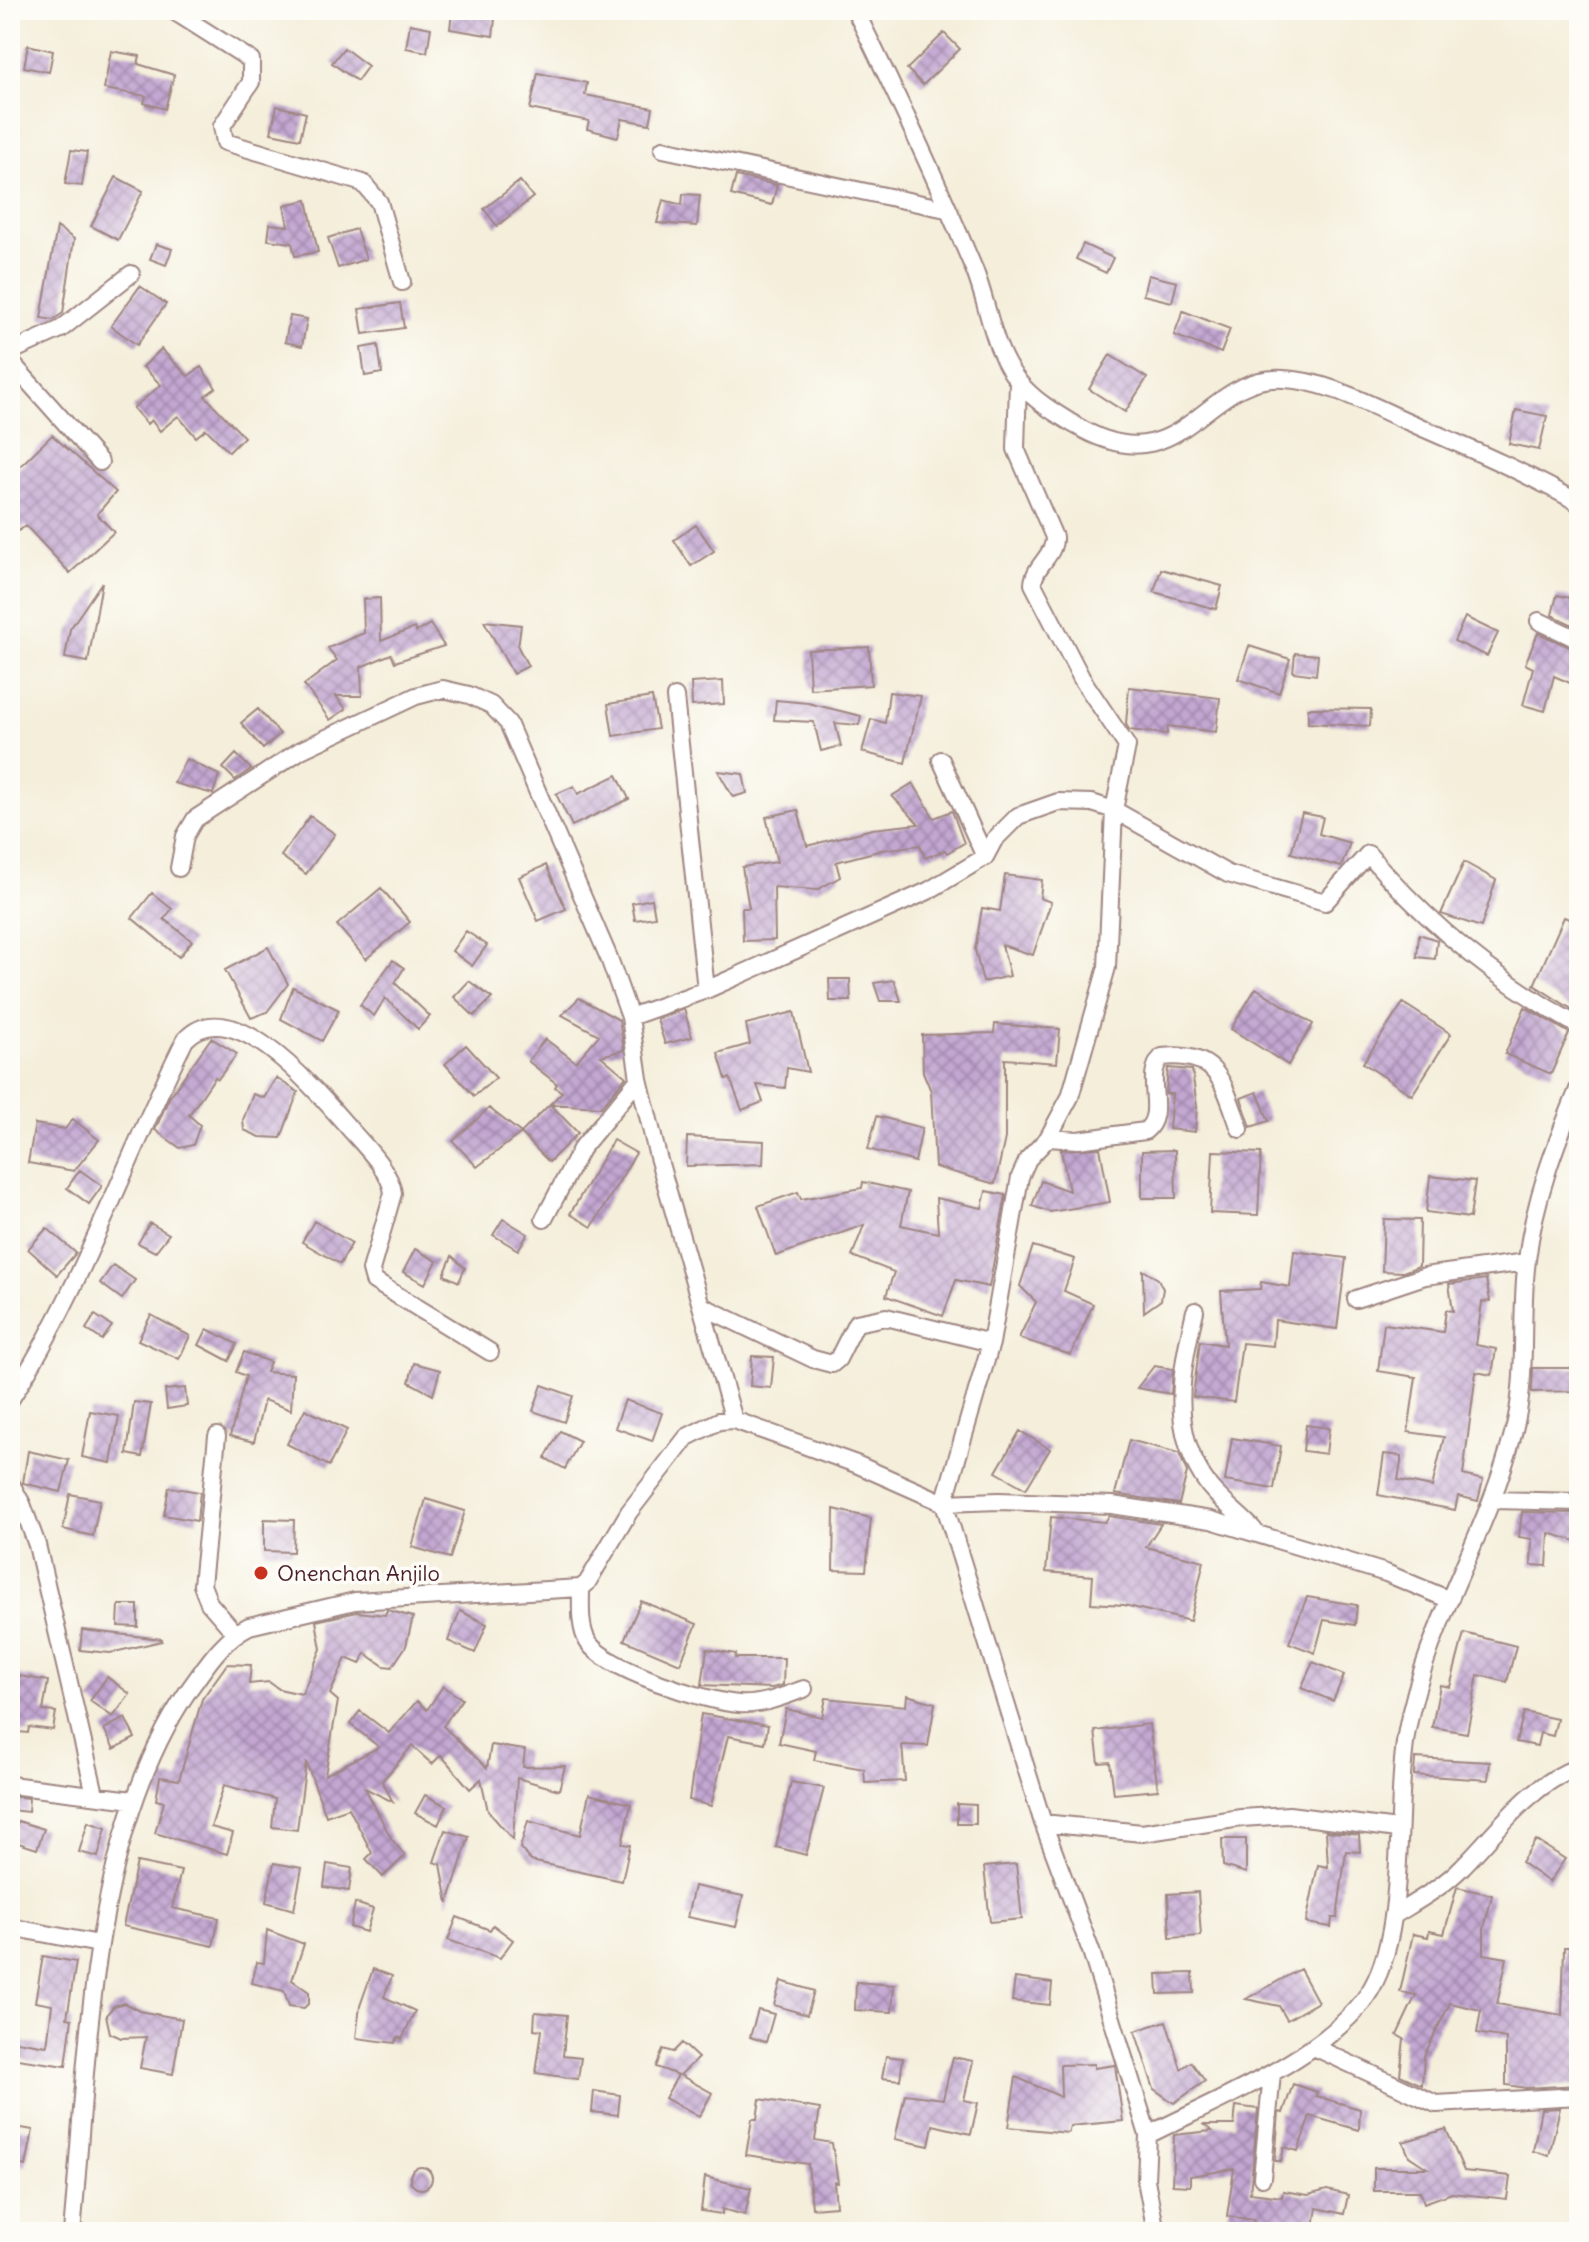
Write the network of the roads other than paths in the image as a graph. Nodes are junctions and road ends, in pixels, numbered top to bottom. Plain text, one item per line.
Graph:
1 (172, 10) edge
2 (855, 10) edge
3 (663, 149) dead end
4 (946, 209) junction
5 (131, 274) dead end
6 (402, 282) dead end
7 (10, 352) edge
8 (10, 361) edge
9 (1018, 382) junction
10 (100, 462) dead end
11 (1579, 503) edge
12 (1539, 621) dead end
13 (1579, 640) edge
14 (675, 697) dead end
15 (941, 760) dead end
16 (1114, 810) junction
17 (985, 857) junction
18 (179, 868) dead end
19 (706, 990) junction
20 (630, 1017) junction
21 (1579, 1026) edge
22 (639, 1079) junction
23 (1579, 1087) edge
24 (1240, 1129) dead end
25 (1048, 1138) junction
26 (544, 1219) dead end
27 (1526, 1262) junction
28 (1356, 1299) dead end
29 (702, 1306) junction
30 (1195, 1311) dead end
31 (991, 1343) junction
32 (490, 1352) dead end
33 (10, 1400) edge
34 (734, 1420) junction
35 (217, 1436) dead end
36 (10, 1482) edge
37 (1494, 1500) junction
38 (1579, 1502) edge
39 (944, 1503) junction
40 (1255, 1531) junction
41 (581, 1588) junction
42 (1450, 1600) junction
43 (235, 1633) junction
44 (804, 1689) dead end
45 (1579, 1767) edge
46 (10, 1785) edge
47 (95, 1794) junction
48 (133, 1800) junction
49 (1043, 1823) junction
50 (1397, 1829) junction
51 (1393, 1916) junction
52 (10, 1927) edge
53 (99, 1944) junction
54 (1314, 2047) junction
55 (1272, 2073) junction
56 (1579, 2096) edge
57 (1148, 2135) junction
58 (1262, 2178) dead end
59 (72, 2232) edge
60 (1156, 2232) edge

1 - 6 street
2 - 4 street
3 - 4 street
4 - 9 street
5 - 7 street
8 - 10 street
9 - 11 street
9 - 16 street
12 - 13 street
14 - 19 street
15 - 17 street
16 - 17 street
16 - 21 street
16 - 25 street
17 - 19 street
18 - 20 street
19 - 20 street
20 - 22 street
22 - 26 street
22 - 29 street
23 - 27 street
24 - 25 street
25 - 31 street
27 - 28 street
27 - 37 street
29 - 31 street
29 - 34 street
30 - 40 street
31 - 39 street
32 - 33 street
34 - 39 street
34 - 41 street
35 - 43 street
36 - 47 street
37 - 38 street
37 - 42 street
39 - 40 street
39 - 49 street
40 - 42 street
41 - 43 street
41 - 44 street
42 - 50 street
43 - 48 street
45 - 51 street
46 - 47 street
47 - 48 street
48 - 53 street
49 - 50 street
49 - 57 street
50 - 51 street
51 - 54 street
52 - 53 street
53 - 59 street
54 - 55 street
54 - 56 street
55 - 57 street
55 - 58 street
57 - 60 street

